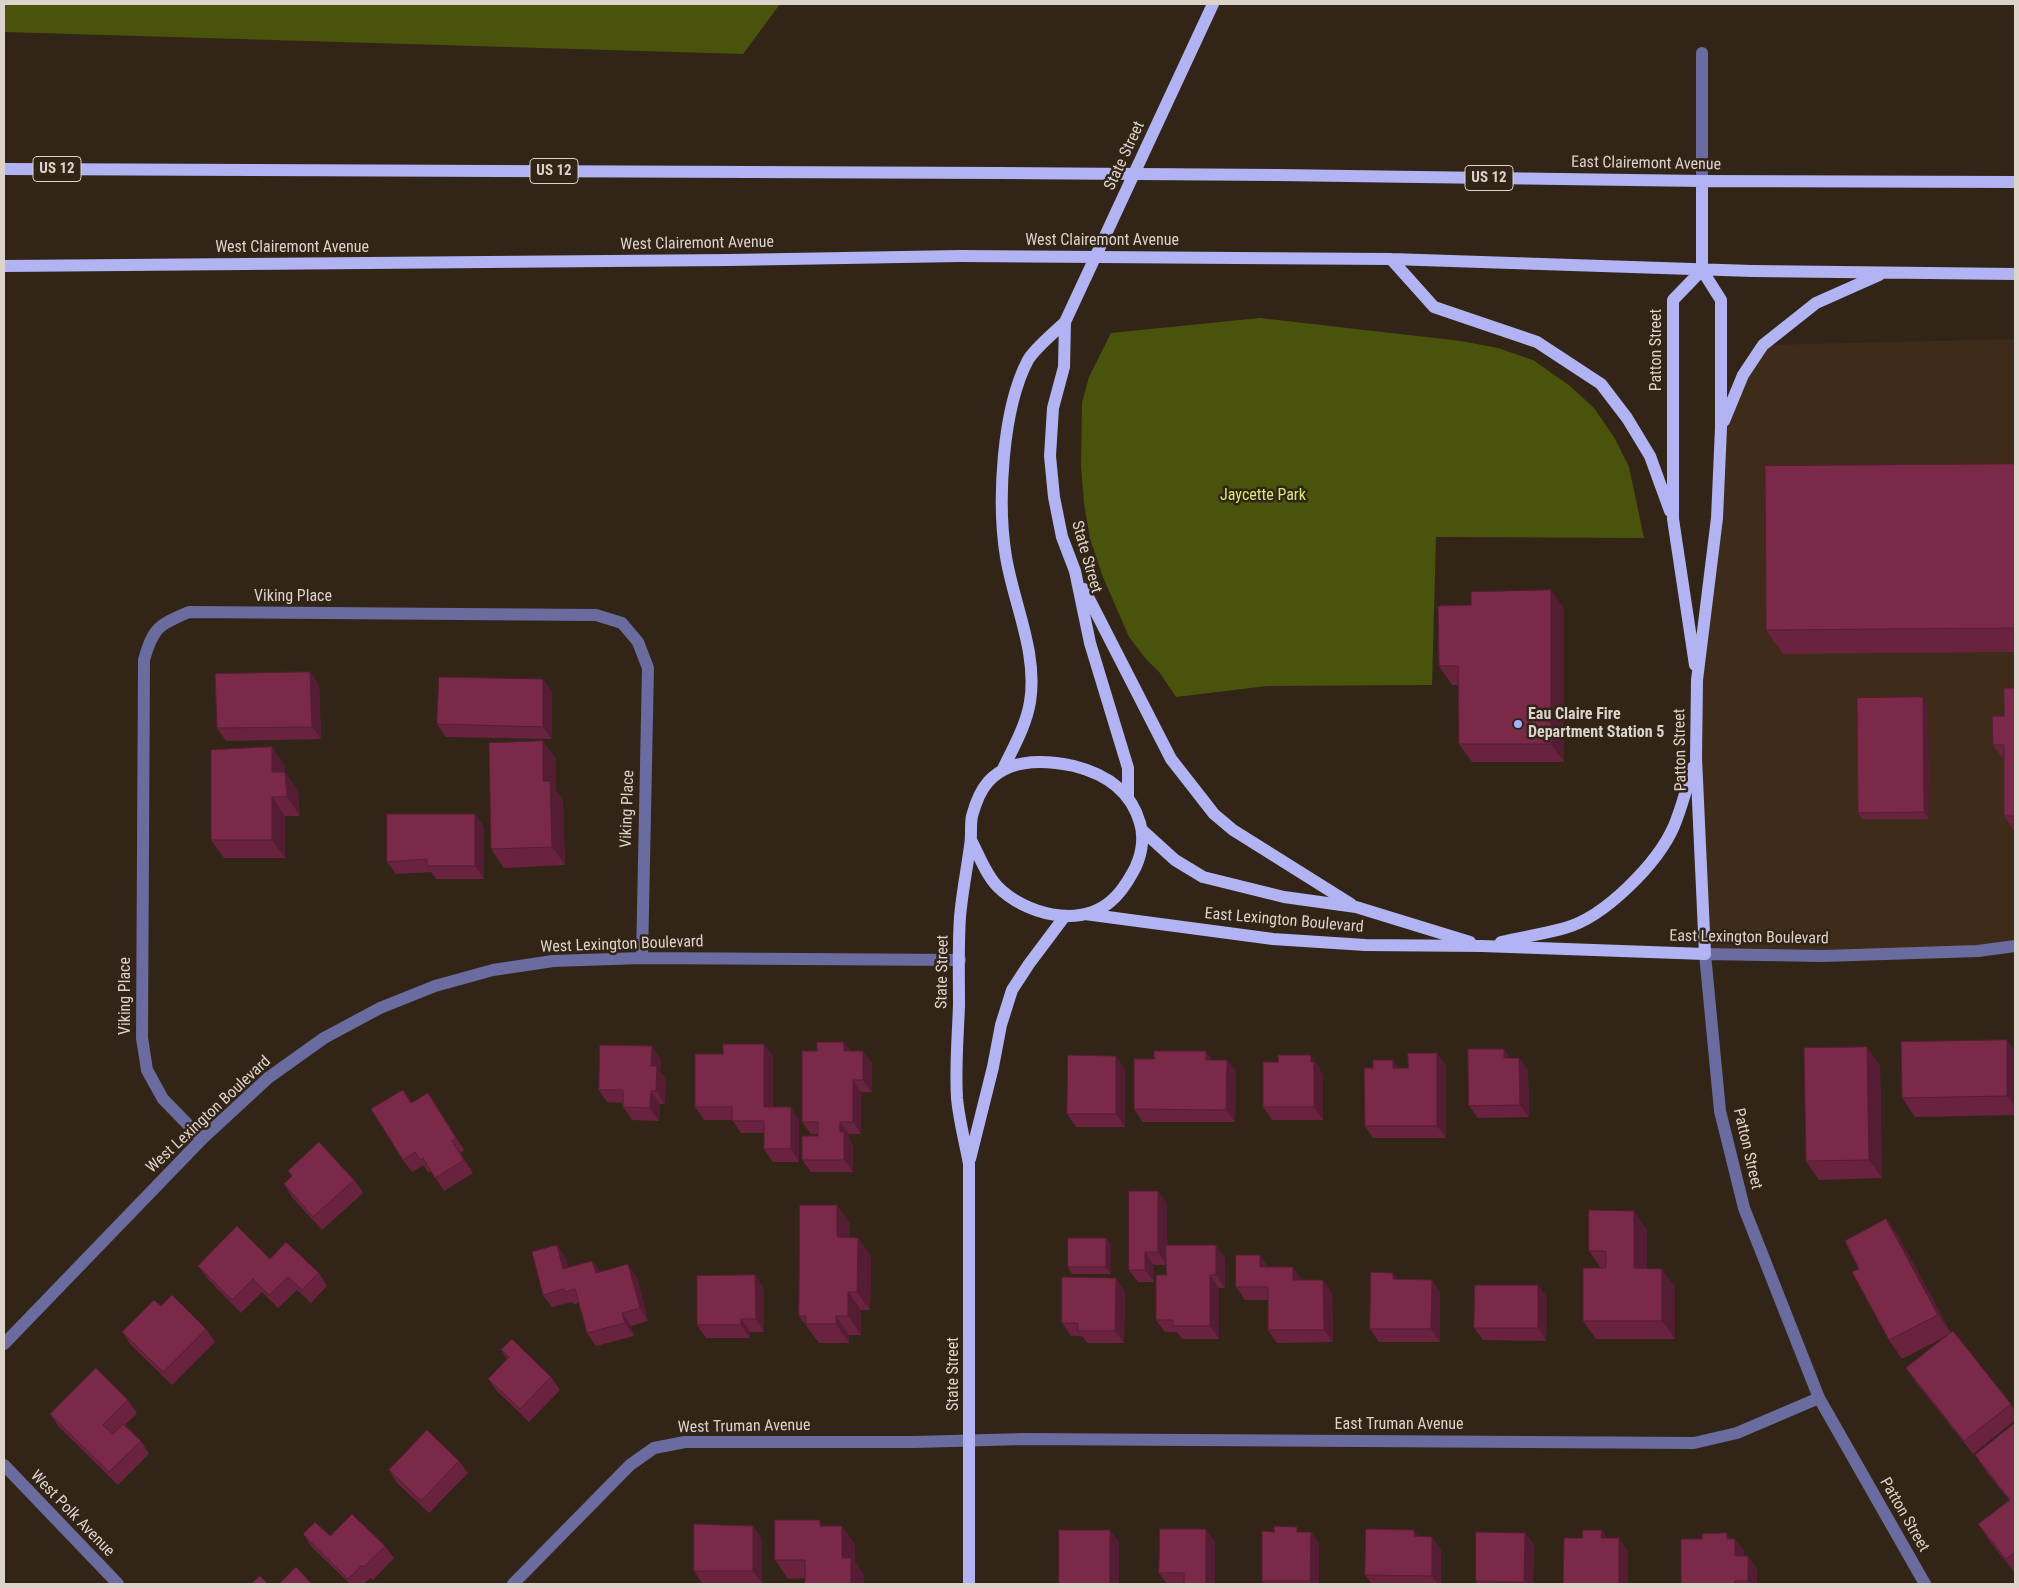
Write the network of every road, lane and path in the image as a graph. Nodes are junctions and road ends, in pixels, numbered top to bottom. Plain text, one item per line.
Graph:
1 (1213, 4) edge
2 (1702, 53) dead end
3 (4, 169) edge
4 (1702, 181) junction
5 (2015, 182) edge
6 (1391, 260) junction
7 (4, 266) edge
8 (1702, 270) junction
9 (1883, 273) junction
10 (2015, 274) edge
11 (1065, 322) junction
12 (1721, 428) junction
13 (1673, 519) junction
14 (1075, 571) junction
15 (1697, 680) junction
16 (1696, 758) junction
17 (1003, 769) junction
18 (1128, 797) junction
19 (1143, 831) junction
20 (971, 840) junction
21 (1356, 907) junction
22 (1085, 914) junction
23 (1065, 916) junction
24 (1482, 946) junction
25 (2015, 946) edge
26 (1705, 954) junction
27 (642, 958) junction
28 (960, 960) junction
29 (202, 1139) junction
30 (969, 1164) junction
31 (4, 1344) edge
32 (1819, 1398) junction
33 (970, 1442) junction
34 (4, 1466) edge
35 (118, 1584) edge
36 (513, 1584) edge
37 (969, 1584) edge
38 (1925, 1584) edge

1 - 11 main road, State Street
2 - 4 street
3 - 4 main road, East Clairemont Avenue / US 12, bridge
4 - 5 main road, East Clairemont Avenue / US 12
4 - 8 main road
6 - 7 main road, West Clairemont Avenue, bridge
6 - 8 main road
6 - 13 main road
8 - 9 main road
8 - 12 main road, Patton Street
8 - 13 main road, Patton Street
9 - 10 main road
9 - 12 main road
11 - 14 main road, State Street
11 - 17 main road, State Street
12 - 15 main road, Patton Street
13 - 15 main road, Patton Street
14 - 18 main road, State Street
14 - 21 main road
15 - 16 main road, Patton Street
16 - 24 main road, East Lexington Boulevard
16 - 26 main road, Patton Street
17 - 18 main road
17 - 20 main road
18 - 19 main road
19 - 21 main road, East Lexington Boulevard
19 - 22 main road
20 - 23 main road
20 - 28 main road, State Street
21 - 24 main road, East Lexington Boulevard
22 - 23 main road
22 - 24 main road, East Lexington Boulevard
23 - 30 main road, State Street
24 - 26 main road, East Lexington Boulevard
25 - 26 street, East Lexington Boulevard
26 - 32 street, Patton Street
27 - 28 street, West Lexington Boulevard
27 - 29 street, West Lexington Boulevard
27 - 29 street, Viking Place
28 - 30 main road, State Street
29 - 31 street, West Lexington Boulevard
30 - 33 main road, State Street
32 - 33 street, East Truman Avenue
32 - 38 street, Patton Street
33 - 36 street, West Truman Avenue
33 - 37 main road, State Street
34 - 35 street, West Polk Avenue

